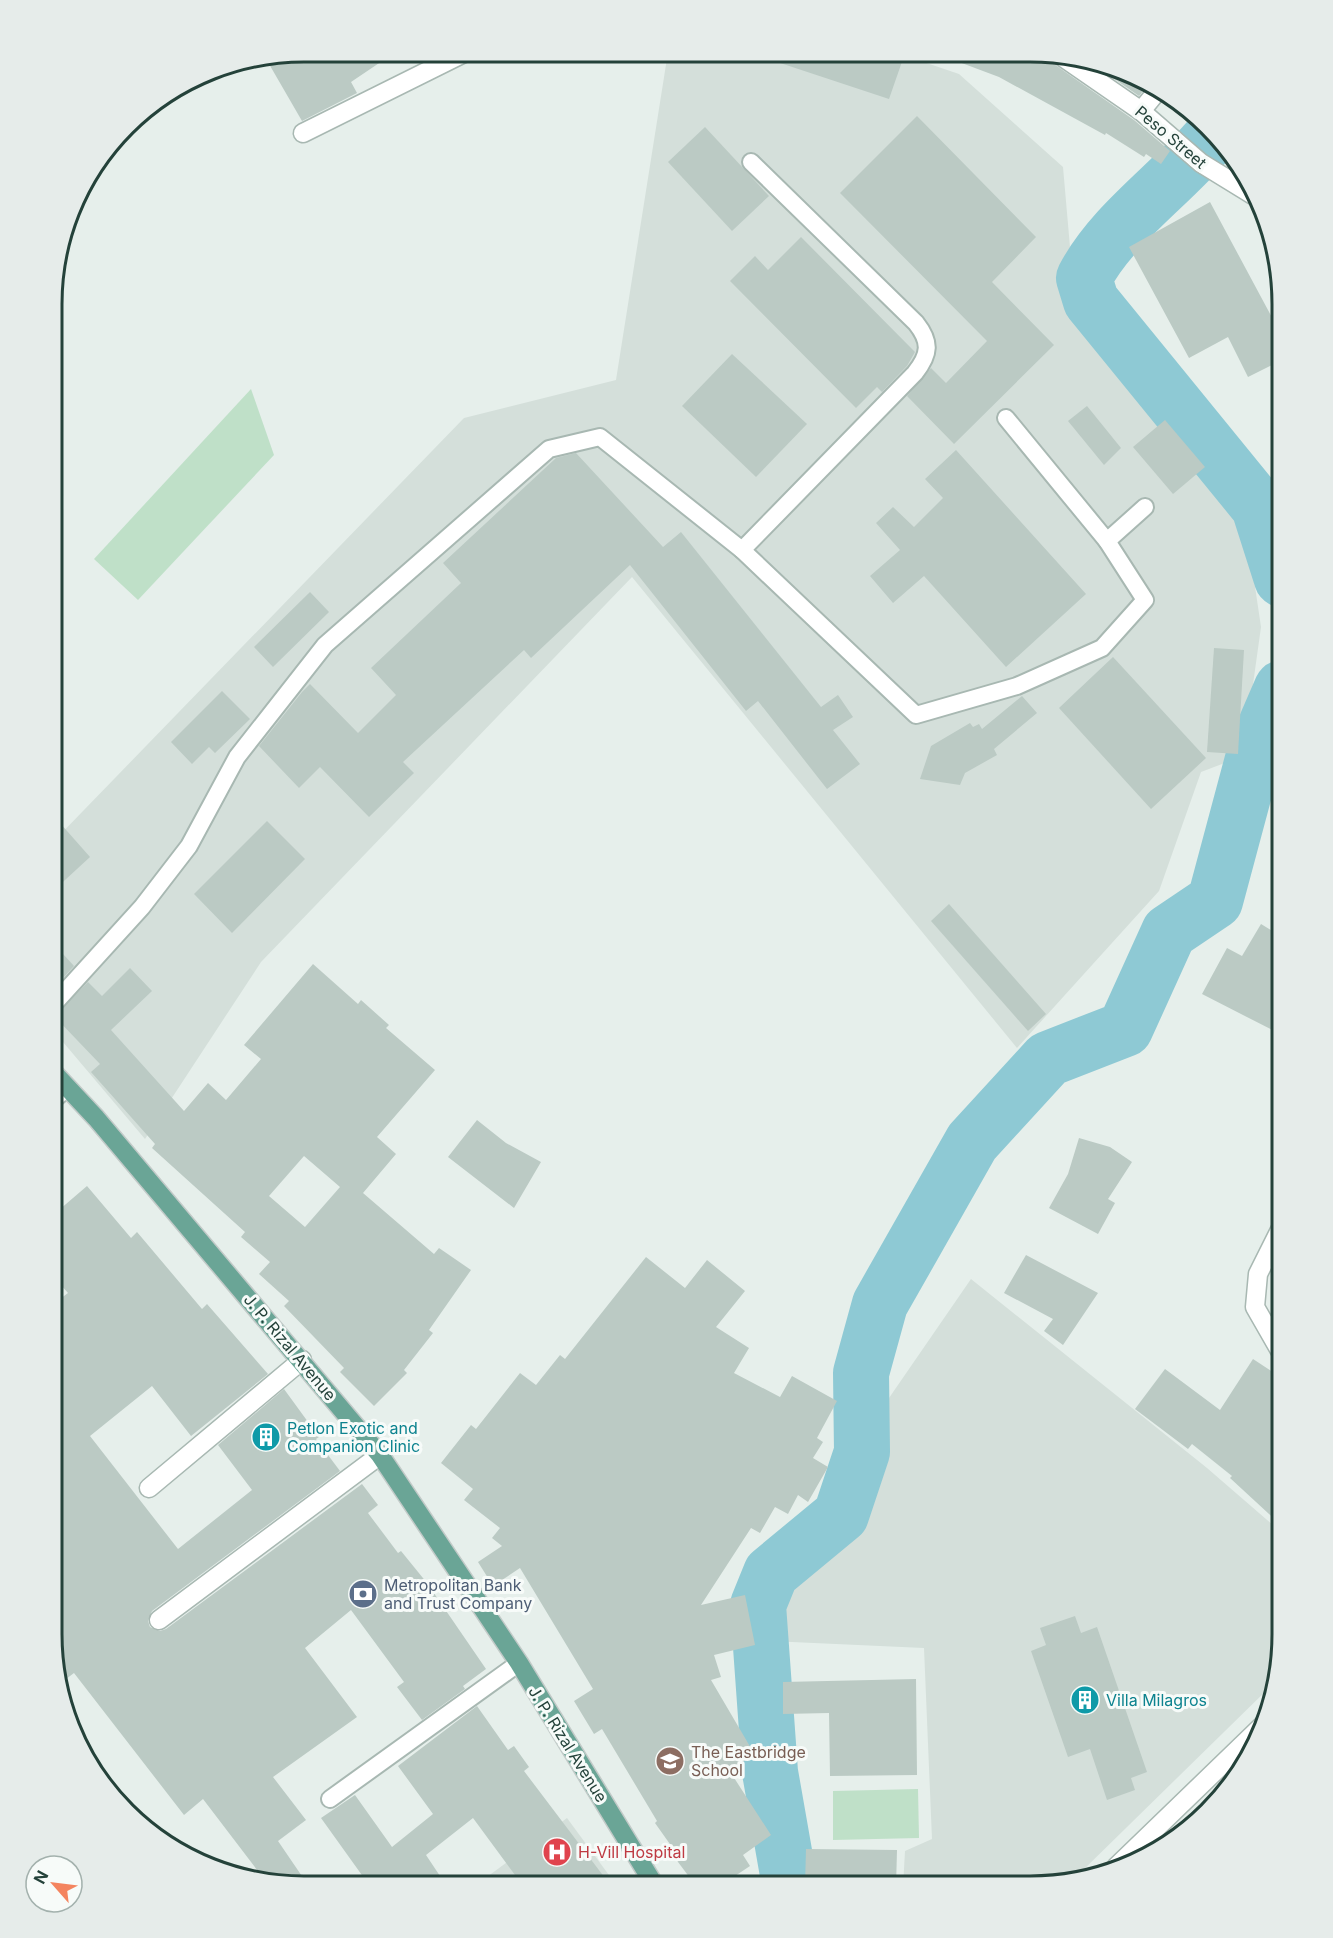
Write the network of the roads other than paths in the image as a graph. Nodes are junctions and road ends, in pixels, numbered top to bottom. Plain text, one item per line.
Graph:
1 (446, 62) edge
2 (1076, 66) edge
3 (1153, 96) edge
4 (1141, 111) junction
5 (303, 133) dead end
6 (751, 162) dead end
7 (1243, 189) edge
8 (1006, 418) dead end
9 (1145, 507) dead end
10 (1107, 541) junction
11 (742, 550) junction
12 (62, 995) edge
13 (62, 1082) edge
14 (67, 1088) junction
15 (62, 1092) edge
16 (1272, 1246) edge
17 (1272, 1337) edge
18 (302, 1360) junction
19 (380, 1455) junction
20 (149, 1488) dead end
21 (159, 1620) dead end
22 (519, 1664) junction
23 (1248, 1739) edge
24 (330, 1799) dead end
25 (1128, 1856) edge
26 (650, 1876) edge

1 - 5 street
2 - 4 street, Peso Street
3 - 4 street
4 - 7 street, Peso Street
6 - 11 lane
8 - 10 lane
9 - 10 lane
10 - 11 lane
11 - 12 lane
13 - 14 main road, J. P. Rizal Avenue
14 - 15 lane
14 - 18 main road, J. P. Rizal Avenue
16 - 17 street
18 - 19 main road, J. P. Rizal Avenue
18 - 20 street
19 - 21 street
19 - 22 main road, J. P. Rizal Avenue
22 - 24 lane
22 - 26 main road, J. P. Rizal Avenue
23 - 25 street

